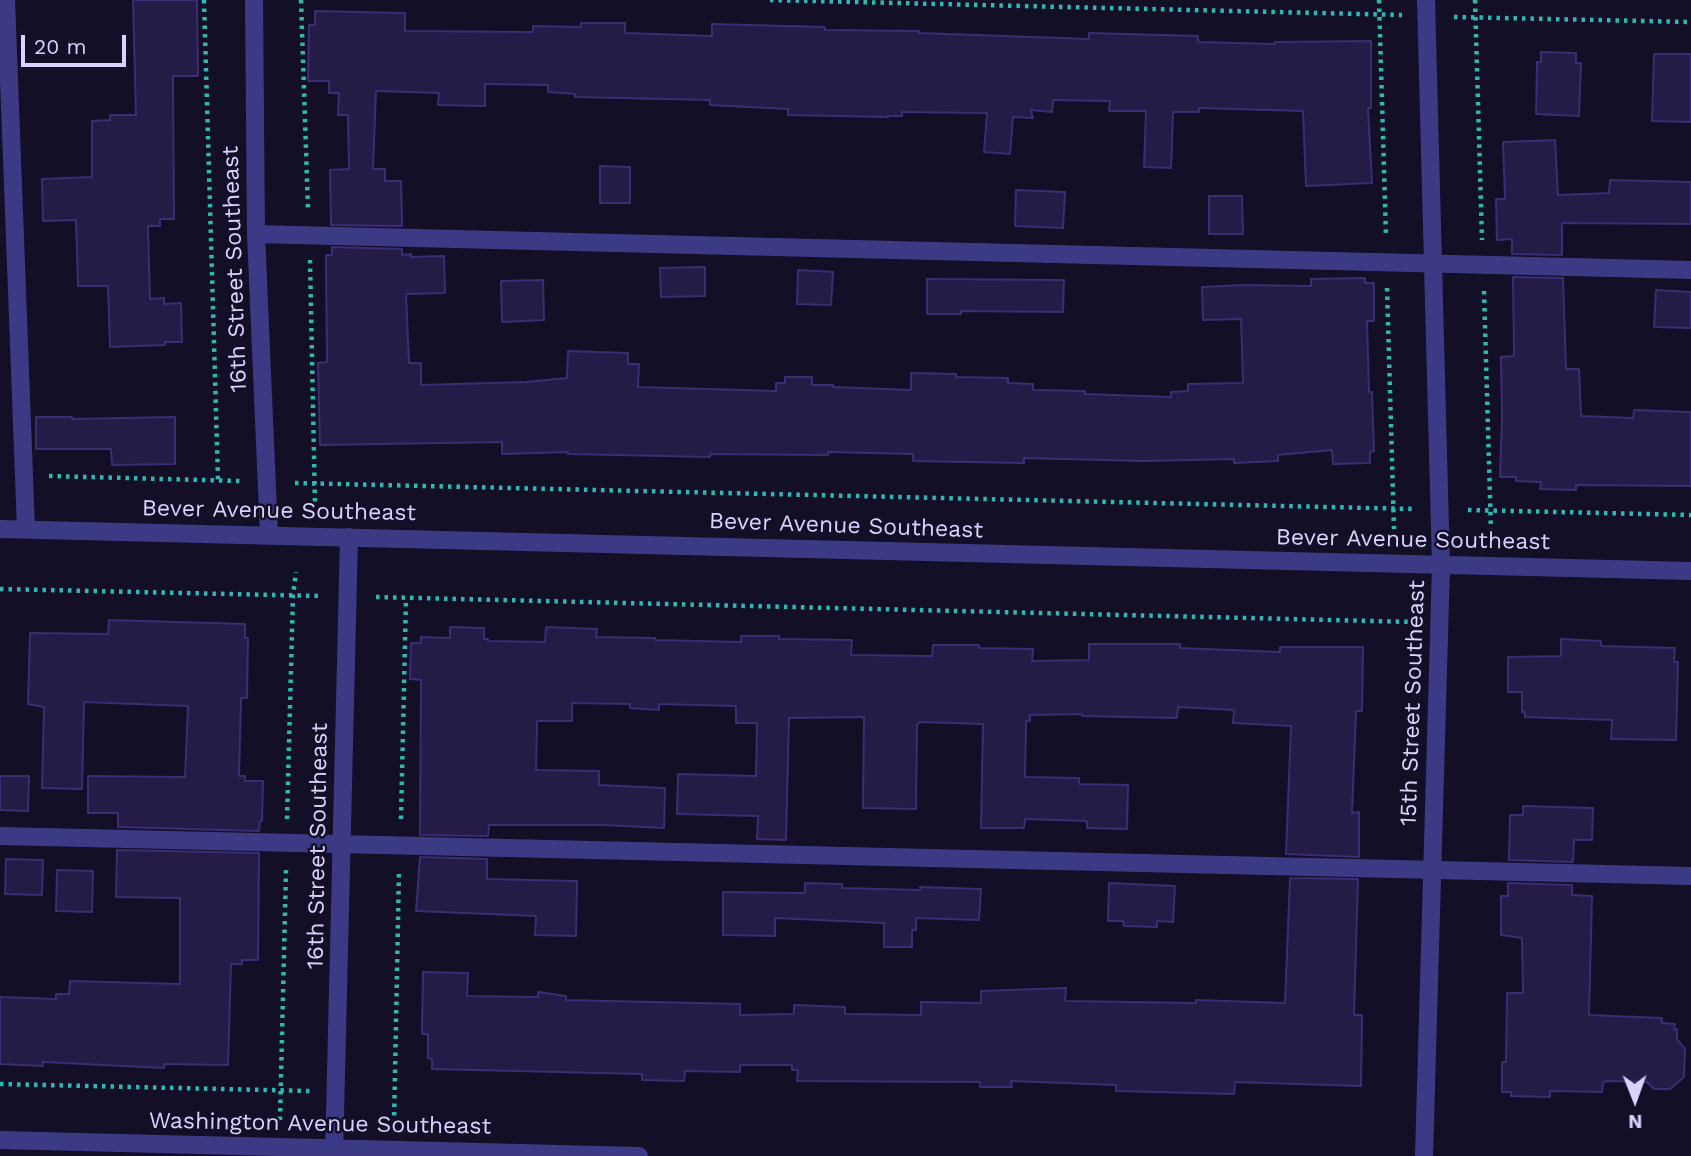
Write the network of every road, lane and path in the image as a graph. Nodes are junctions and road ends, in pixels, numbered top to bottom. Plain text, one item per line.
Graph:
1 (6, 0) edge
2 (204, 0) edge
3 (254, 0) edge
4 (770, 0) edge
5 (1426, 0) edge
6 (1402, 15) dead end
7 (1454, 16) dead end
8 (1691, 22) edge
9 (256, 234) junction
10 (1433, 264) junction
11 (1691, 270) edge
12 (24, 476) junction
13 (218, 480) junction
14 (240, 481) dead end
15 (295, 483) dead end
16 (1415, 509) dead end
17 (1468, 510) dead end
18 (1691, 515) edge
19 (0, 529) edge
20 (26, 529) junction
21 (269, 536) junction
22 (349, 537) junction
23 (1441, 566) junction
24 (1691, 571) edge
25 (0, 589) edge
26 (325, 596) dead end
27 (376, 597) dead end
28 (1414, 622) dead end
29 (0, 836) edge
30 (343, 843) junction
31 (1433, 869) junction
32 (1691, 876) edge
33 (0, 1083) edge
34 (312, 1091) dead end
35 (0, 1140) edge
36 (334, 1152) edge
37 (639, 1156) edge
38 (1424, 1156) edge

1 - 12 street
2 - 13 path
3 - 9 street, 16th Street Southeast
4 - 6 path
5 - 10 street, 15th Street Southeast
7 - 8 path
9 - 10 street
9 - 21 street, 16th Street Southeast
10 - 11 street
10 - 23 street, 15th Street Southeast
12 - 13 path
12 - 20 street
13 - 14 path
15 - 16 path
17 - 18 path
19 - 20 street, Bever Avenue Southeast
20 - 21 street, Bever Avenue Southeast
21 - 22 street, Bever Avenue Southeast
22 - 23 street, Bever Avenue Southeast
22 - 30 street, 16th Street Southeast
23 - 24 street, Bever Avenue Southeast
23 - 31 street, 15th Street Southeast
25 - 26 path
27 - 28 path
29 - 30 street
30 - 31 street
30 - 36 street, 16th Street Southeast
31 - 32 street
31 - 38 street, 15th Street Southeast
33 - 34 path
35 - 36 street, Washington Avenue Southeast
36 - 37 street, Washington Avenue Southeast

